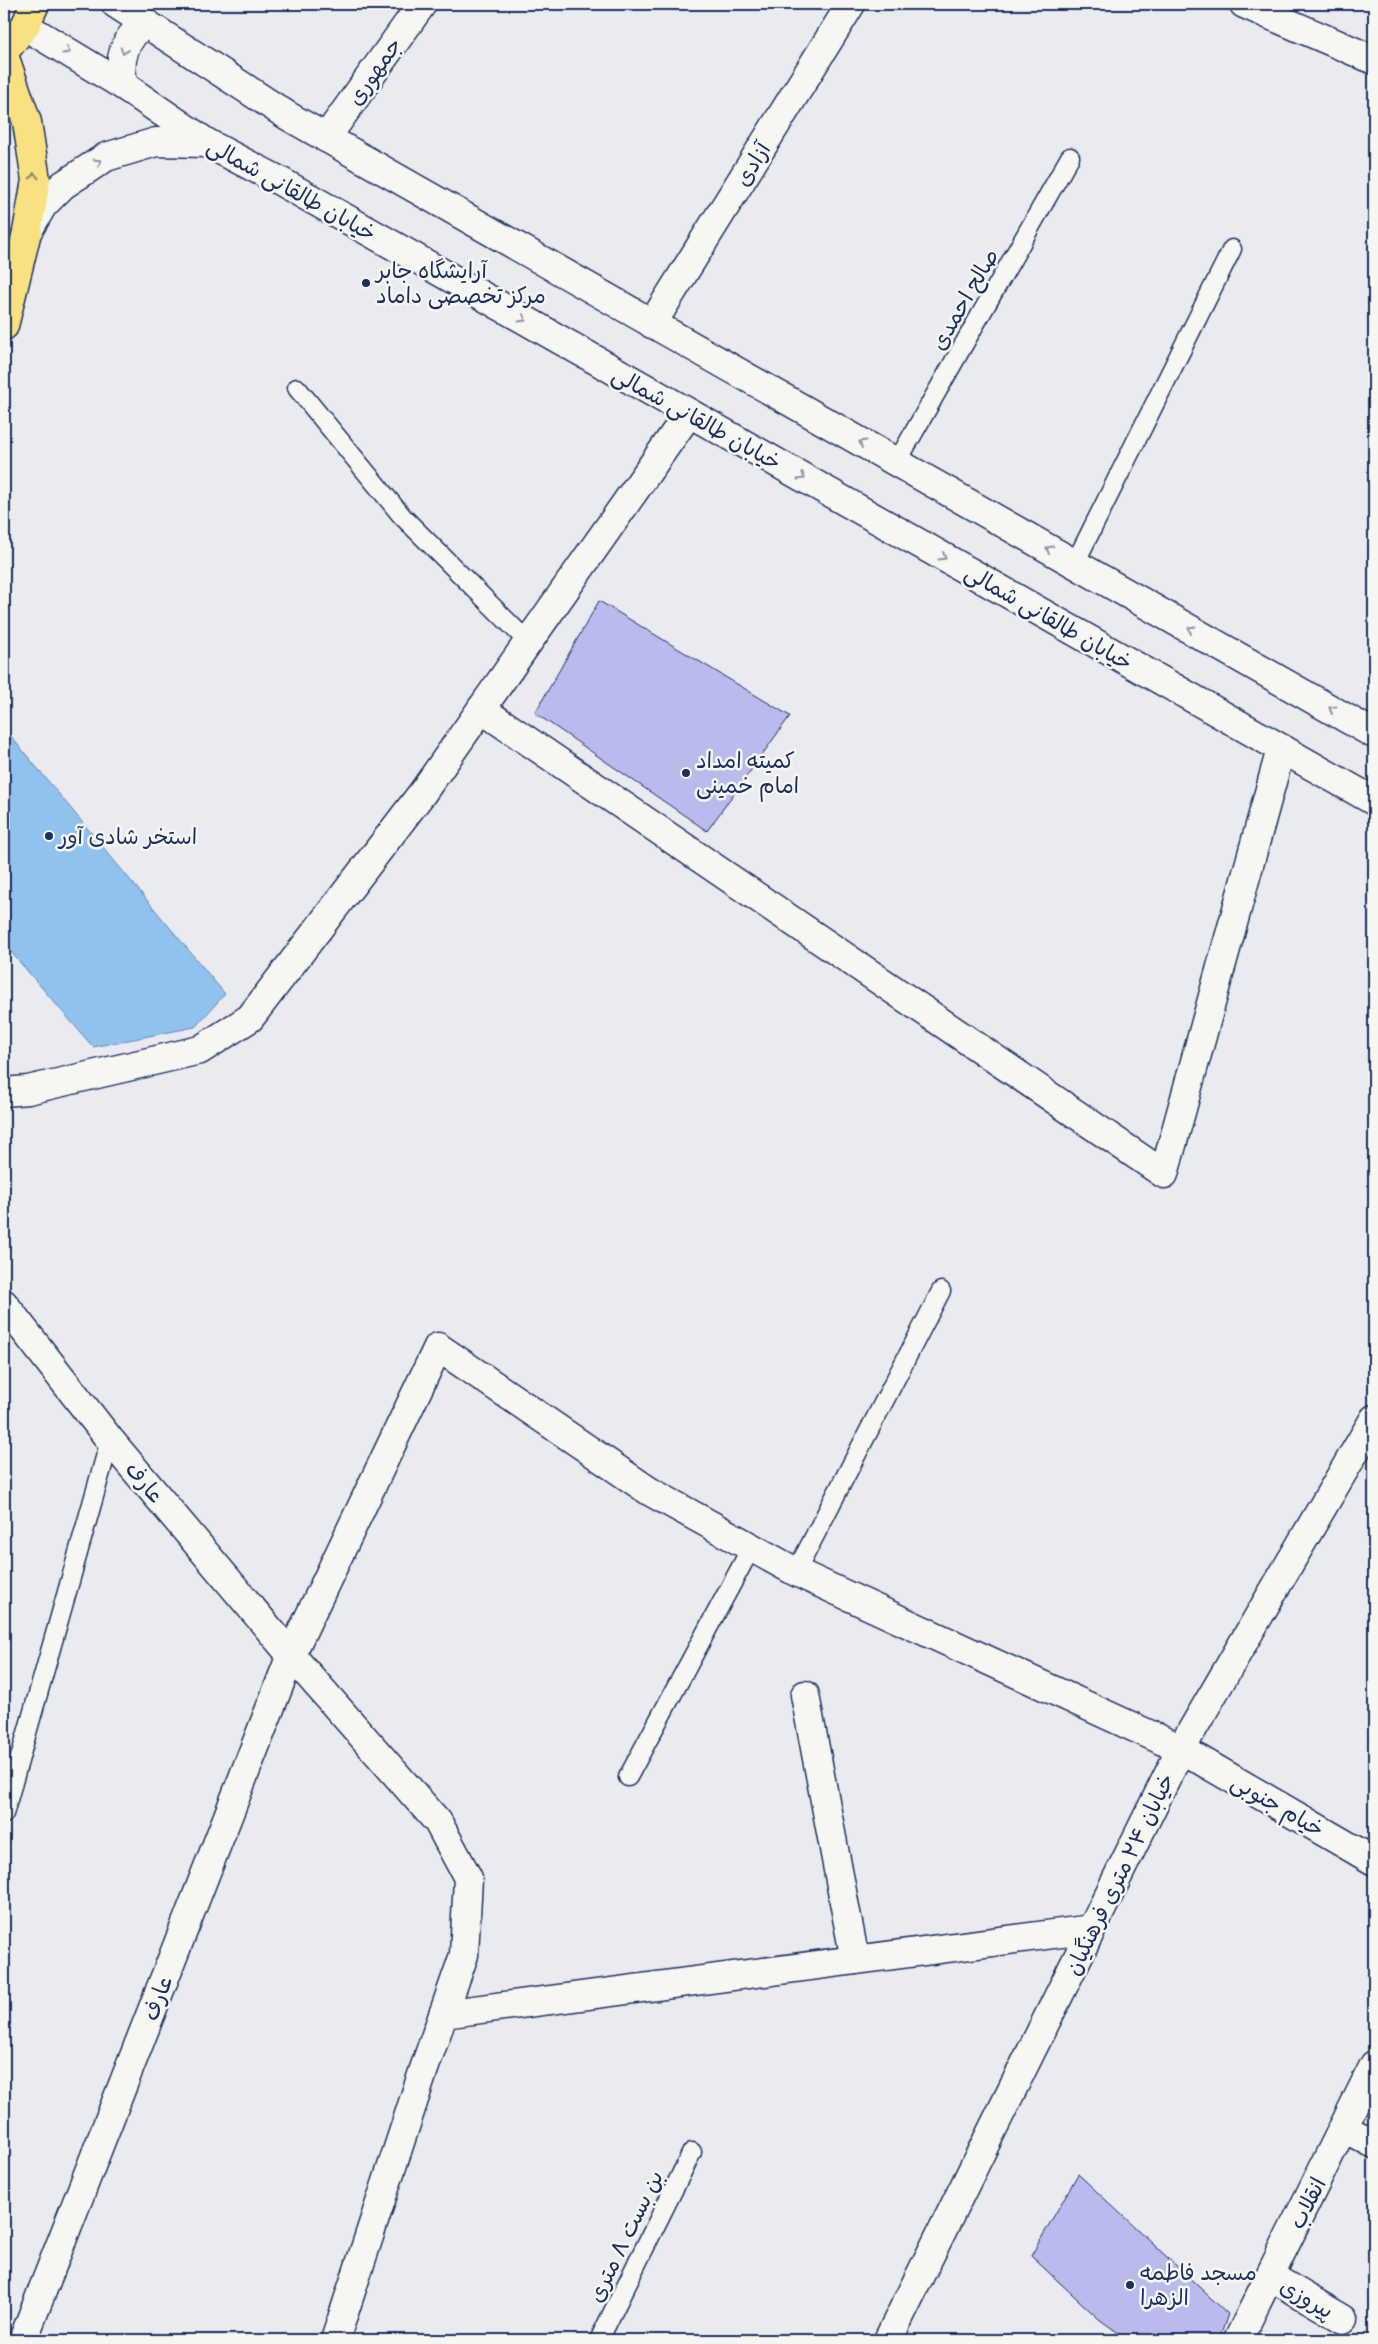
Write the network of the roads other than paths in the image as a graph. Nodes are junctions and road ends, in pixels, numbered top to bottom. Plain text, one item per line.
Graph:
1 (116, 4) edge
2 (422, 4) edge
3 (851, 4) edge
4 (1244, 4) edge
5 (30, 15) edge
6 (145, 23) junction
7 (4, 54) edge
8 (1374, 60) edge
9 (124, 86) junction
10 (326, 138) junction
11 (207, 143) junction
12 (1070, 158) dead end
13 (26, 232) junction
14 (1232, 249) dead end
15 (652, 324) junction
16 (4, 326) edge
17 (297, 388) dead end
18 (689, 413) junction
19 (897, 462) junction
20 (1075, 563) junction
21 (528, 642) junction
22 (481, 709) junction
23 (1374, 734) edge
24 (1281, 749) junction
25 (1374, 801) edge
26 (4, 1092) edge
27 (941, 1291) dead end
28 (4, 1304) edge
29 (438, 1347) joint
30 (1374, 1419) edge
31 (110, 1440) junction
32 (751, 1548) junction
33 (796, 1572) junction
34 (291, 1655) junction
35 (805, 1695) dead end
36 (1181, 1749) junction
37 (628, 1777) dead end
38 (4, 1814) edge
39 (1374, 1861) edge
40 (1092, 1929) junction
41 (855, 1960) junction
42 (443, 2014) junction
43 (1374, 2065) edge
44 (1344, 2128) junction
45 (1374, 2144) edge
46 (692, 2152) dead end
47 (1270, 2276) junction
48 (1343, 2319) dead end
49 (23, 2340) edge
50 (335, 2340) edge
51 (599, 2340) edge
52 (888, 2340) edge
53 (1238, 2340) edge

1 - 6 street
2 - 10 street, جمهوری
3 - 15 street, آزادی
4 - 8 street
5 - 7 main road
5 -> 9 street, خیابان طالقانی شمالی
6 -> 9 street
6 - 10 street
13 -> 7 main road
9 - 11 street, خیابان طالقانی شمالی
10 - 15 street
13 -> 11 street
11 -> 18 street, خیابان طالقانی شمالی
12 - 19 lane, صالح احمدی
13 - 16 main road
14 - 20 lane
19 -> 15 street
17 - 21 lane
18 - 21 street
18 -> 24 street, خیابان طالقانی شمالی
20 -> 19 street
23 -> 20 street
21 - 22 street
22 - 24 street
22 - 26 street
24 - 25 street, خیابان طالقانی شمالی
27 - 33 lane
28 - 31 street, عارف
29 - 32 street, خیام جنوبی
29 - 34 street, عارف
30 - 36 street, خیابان ۲۴ متری فرهنگیان
31 - 34 street, عارف
31 - 38 lane
32 - 33 street, خیام جنوبی
32 - 37 lane
33 - 36 street, خیام جنوبی
34 - 42 street
34 - 49 street, عارف
35 - 41 street
36 - 39 street, خیام جنوبی
36 - 40 street, خیابان ۲۴ متری فرهنگیان
40 - 41 street
40 - 52 street, خیابان ۲۴ متری فرهنگیان
41 - 42 street
42 - 50 street
43 - 44 street, انقلاب
44 - 45 street
44 - 47 street, انقلاب
46 - 51 lane, بن بست ۸ متری
47 - 48 street, پیروزی
47 - 53 street, انقلاب

